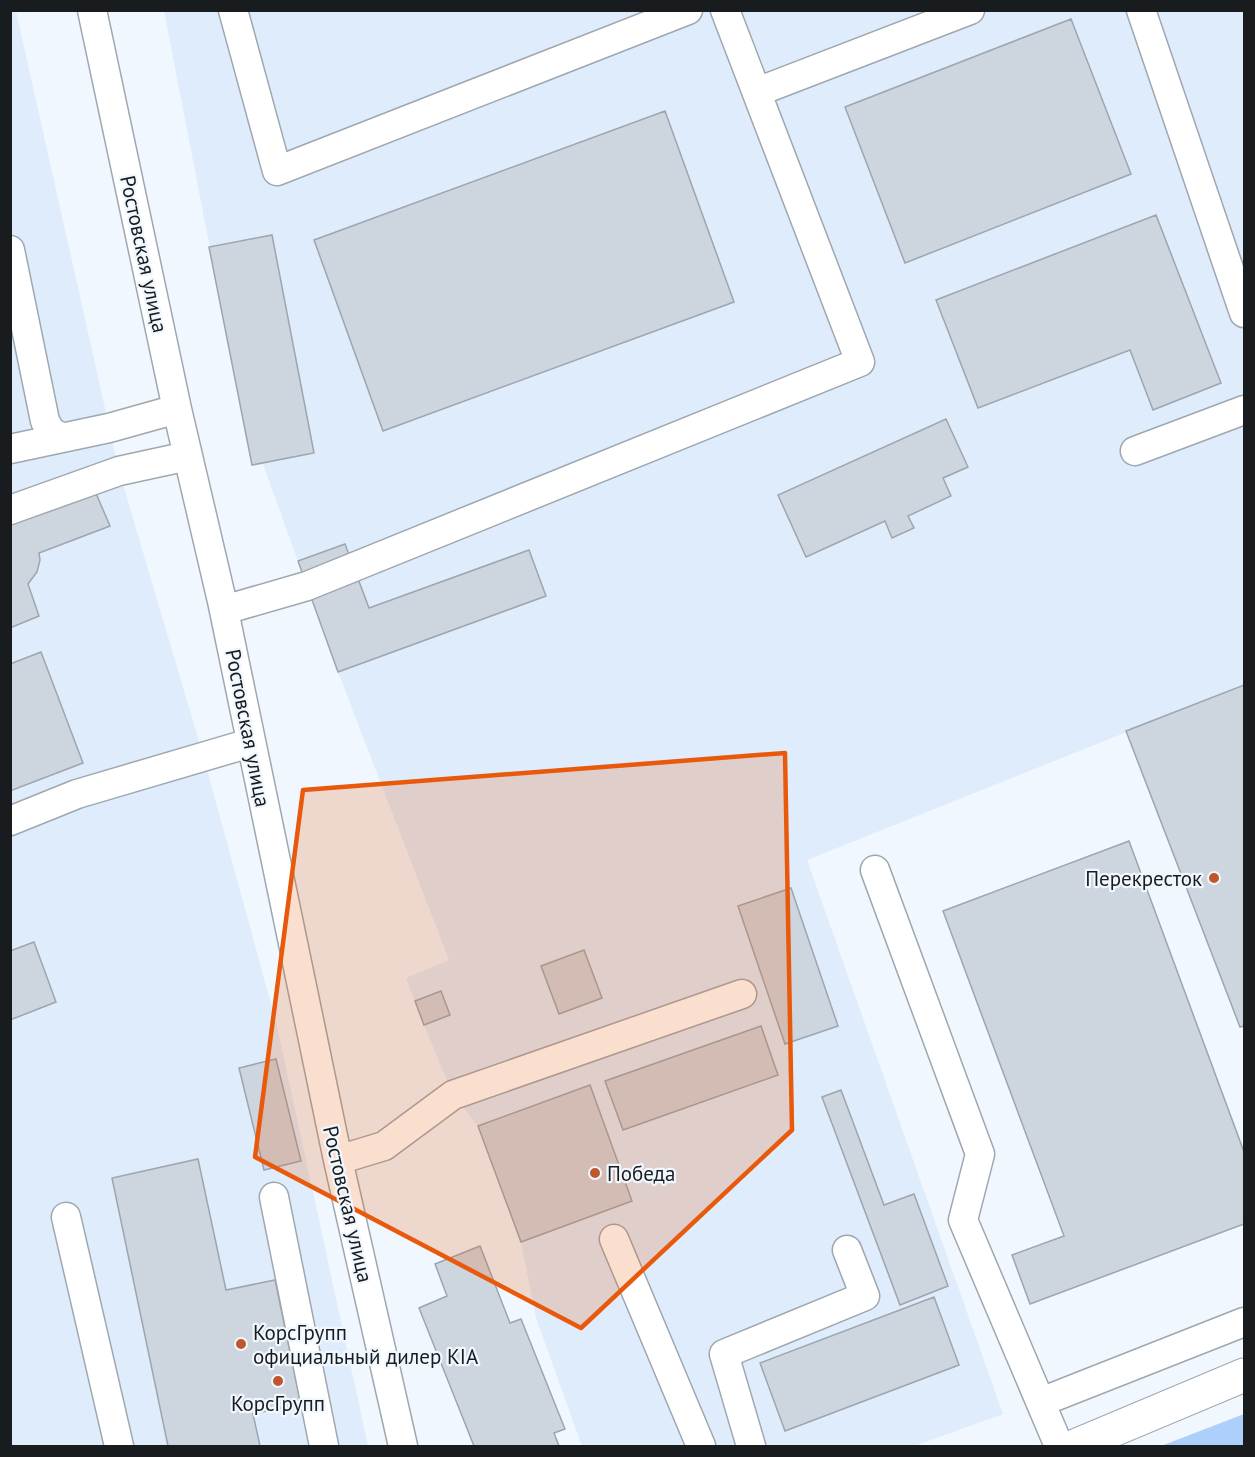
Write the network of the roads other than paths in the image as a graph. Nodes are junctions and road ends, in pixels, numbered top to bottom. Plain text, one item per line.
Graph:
1 (92, 10) edge
2 (233, 10) edge
3 (688, 10) edge
4 (725, 10) edge
5 (970, 10) edge
6 (1141, 10) edge
7 (757, 92) junction
8 (10, 250) edge
9 (1245, 313) edge
10 (177, 409) junction
11 (1245, 410) edge
12 (62, 437) junction
13 (10, 449) edge
14 (1135, 451) dead end
15 (188, 456) junction
16 (10, 510) edge
17 (224, 610) junction
18 (250, 743) junction
19 (10, 821) edge
20 (875, 870) dead end
21 (742, 994) dead end
22 (338, 1160) junction
23 (274, 1197) dead end
24 (66, 1217) dead end
25 (614, 1239) dead end
26 (846, 1250) dead end
27 (1245, 1322) edge
28 (1245, 1375) edge
29 (1041, 1402) junction
30 (119, 1446) edge
31 (324, 1446) edge
32 (402, 1446) edge
33 (701, 1446) edge
34 (751, 1446) edge
35 (1059, 1446) edge
36 (1075, 1446) edge

1 - 10 street, Ростовская улица
2 - 3 street
4 - 7 street
5 - 7 street
6 - 9 street
7 - 17 street
8 - 12 street
10 - 12 street
10 - 15 street, Ростовская улица
11 - 14 street
12 - 13 street
15 - 16 street
15 - 17 street, Ростовская улица
17 - 18 street, Ростовская улица
18 - 19 street
18 - 22 street, Ростовская улица
20 - 29 street
21 - 22 street
22 - 32 street, Ростовская улица
23 - 31 street
24 - 30 street
25 - 33 street
26 - 34 street
27 - 29 street
28 - 36 main road
29 - 35 street

